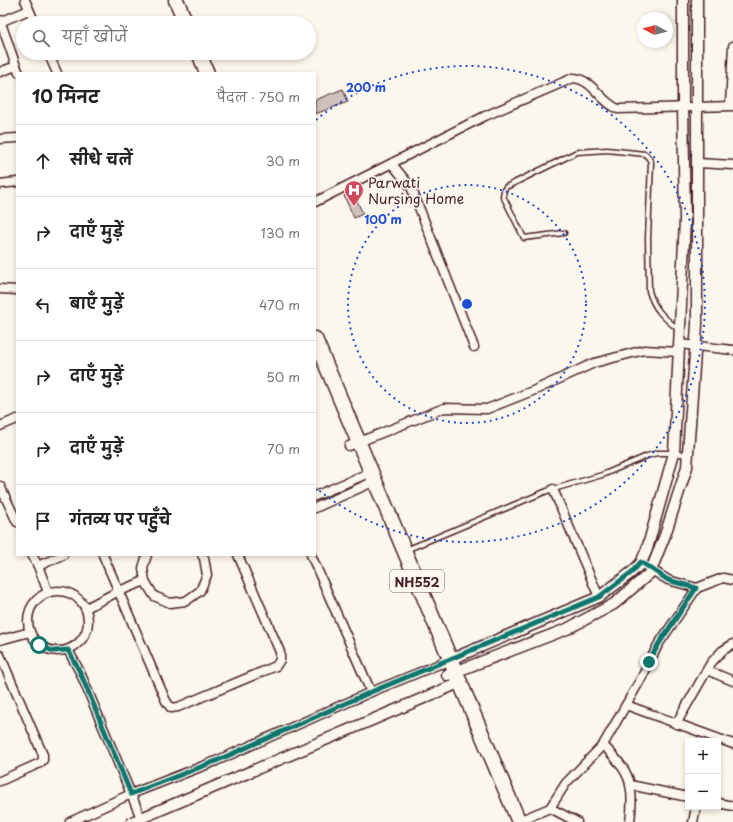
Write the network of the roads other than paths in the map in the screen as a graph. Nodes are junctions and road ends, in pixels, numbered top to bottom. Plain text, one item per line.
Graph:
1 (25, 0) edge
2 (167, 0) edge
3 (176, 0) edge
4 (684, 0) edge
5 (697, 0) edge
6 (29, 10) junction
7 (31, 16) edge
8 (174, 16) edge
9 (183, 16) edge
10 (0, 21) edge
11 (733, 46) edge
12 (51, 60) edge
13 (194, 60) edge
14 (200, 60) edge
15 (18, 70) edge
16 (0, 72) edge
17 (57, 72) edge
18 (203, 72) edge
19 (697, 106) junction
20 (732, 106) edge
21 (683, 107) junction
22 (16, 138) edge
23 (0, 139) edge
24 (698, 163) junction
25 (392, 164) junction
26 (733, 165) edge
27 (16, 182) edge
28 (0, 184) edge
29 (316, 202) edge
30 (564, 233) dead end
31 (0, 289) edge
32 (16, 290) edge
33 (680, 331) junction
34 (316, 342) edge
35 (696, 345) junction
36 (474, 347) dead end
37 (679, 348) junction
38 (733, 350) edge
39 (316, 362) edge
40 (16, 419) edge
41 (0, 426) edge
42 (354, 444) junction
43 (674, 453) junction
44 (688, 456) junction
45 (369, 478) junction
46 (0, 486) edge
47 (553, 489) junction
48 (316, 496) edge
49 (316, 507) edge
50 (16, 520) edge
51 (404, 551) junction
52 (33, 556) edge
53 (61, 556) edge
54 (103, 556) edge
55 (147, 556) edge
56 (206, 556) edge
57 (238, 556) edge
58 (311, 556) edge
59 (641, 562) junction
60 (38, 566) junction
61 (651, 570) junction
62 (733, 580) edge
63 (145, 581) junction
64 (696, 588) junction
65 (119, 591) junction
66 (48, 592) junction
67 (78, 597) junction
68 (599, 597) junction
69 (96, 603) junction
70 (86, 608) junction
71 (30, 632) junction
72 (0, 640) edge
73 (733, 644) edge
74 (68, 650) junction
75 (0, 655) edge
76 (707, 670) junction
77 (449, 671) junction
78 (733, 681) edge
79 (371, 692) junction
80 (626, 705) junction
81 (676, 724) junction
82 (733, 744) edge
83 (603, 745) junction
84 (0, 781) edge
85 (630, 785) junction
86 (131, 794) junction
87 (685, 796) edge
88 (721, 804) edge
89 (733, 806) edge
90 (550, 808) junction
91 (695, 810) edge
92 (138, 821) edge
93 (70, 822) edge
94 (515, 822) edge
95 (576, 822) edge
96 (630, 822) edge
97 (693, 822) edge

1 - 6 street
2 - 8 highway
3 - 9 highway
4 - 21 street
5 - 19 street
6 - 7 street
6 - 10 street
10 - 15 street
11 - 20 street
12 - 17 street
13 - 18 highway
14 - 18 highway
15 - 16 street
19 - 20 street
19 - 21 street
19 - 24 street
21 - 25 street
21 - 33 street
22 - 23 street
24 - 26 street
24 - 35 street
25 - 29 street
25 - 36 street
27 - 28 street
30 - 33 lane
31 - 32 street
33 - 37 street
34 - 42 highway, NH552
35 - 37 street
35 - 38 street
35 - 44 street
37 - 42 street
37 - 43 street
39 - 42 highway, NH552
40 - 41 street
42 - 45 highway, NH552
43 - 44 lane
43 - 47 lane
43 - 59 street
44 - 61 street
45 - 48 street
45 - 49 street
45 - 51 highway, NH552
45 - 77 highway, NH552
46 - 50 street
47 - 51 lane
47 - 68 street
51 - 77 highway, NH552
52 - 60 street
53 - 60 street
54 - 65 street
55 - 63 street
56 - 63 street
57 - 65 street
58 - 79 street
59 - 61 street
59 - 68 street
60 - 66 street
61 - 64 street
61 - 77 street
62 - 64 street
63 - 65 street
64 - 80 street
65 - 69 street
66 - 67 street
66 - 71 street
67 - 69 street
67 - 70 street
68 - 77 street
69 - 70 street
70 - 74 street
71 - 72 street
71 - 74 street
73 - 76 street
74 - 86 street
75 - 84 street
76 - 78 street
76 - 81 street
77 - 79 street
77 - 92 street
77 - 94 highway, NH552
79 - 86 street
80 - 81 street
80 - 83 street
81 - 82 street
83 - 85 street
83 - 90 street
85 - 87 street
85 - 96 street
86 - 92 street
86 - 93 street
88 - 89 street
90 - 94 street
90 - 95 street
91 - 97 street

